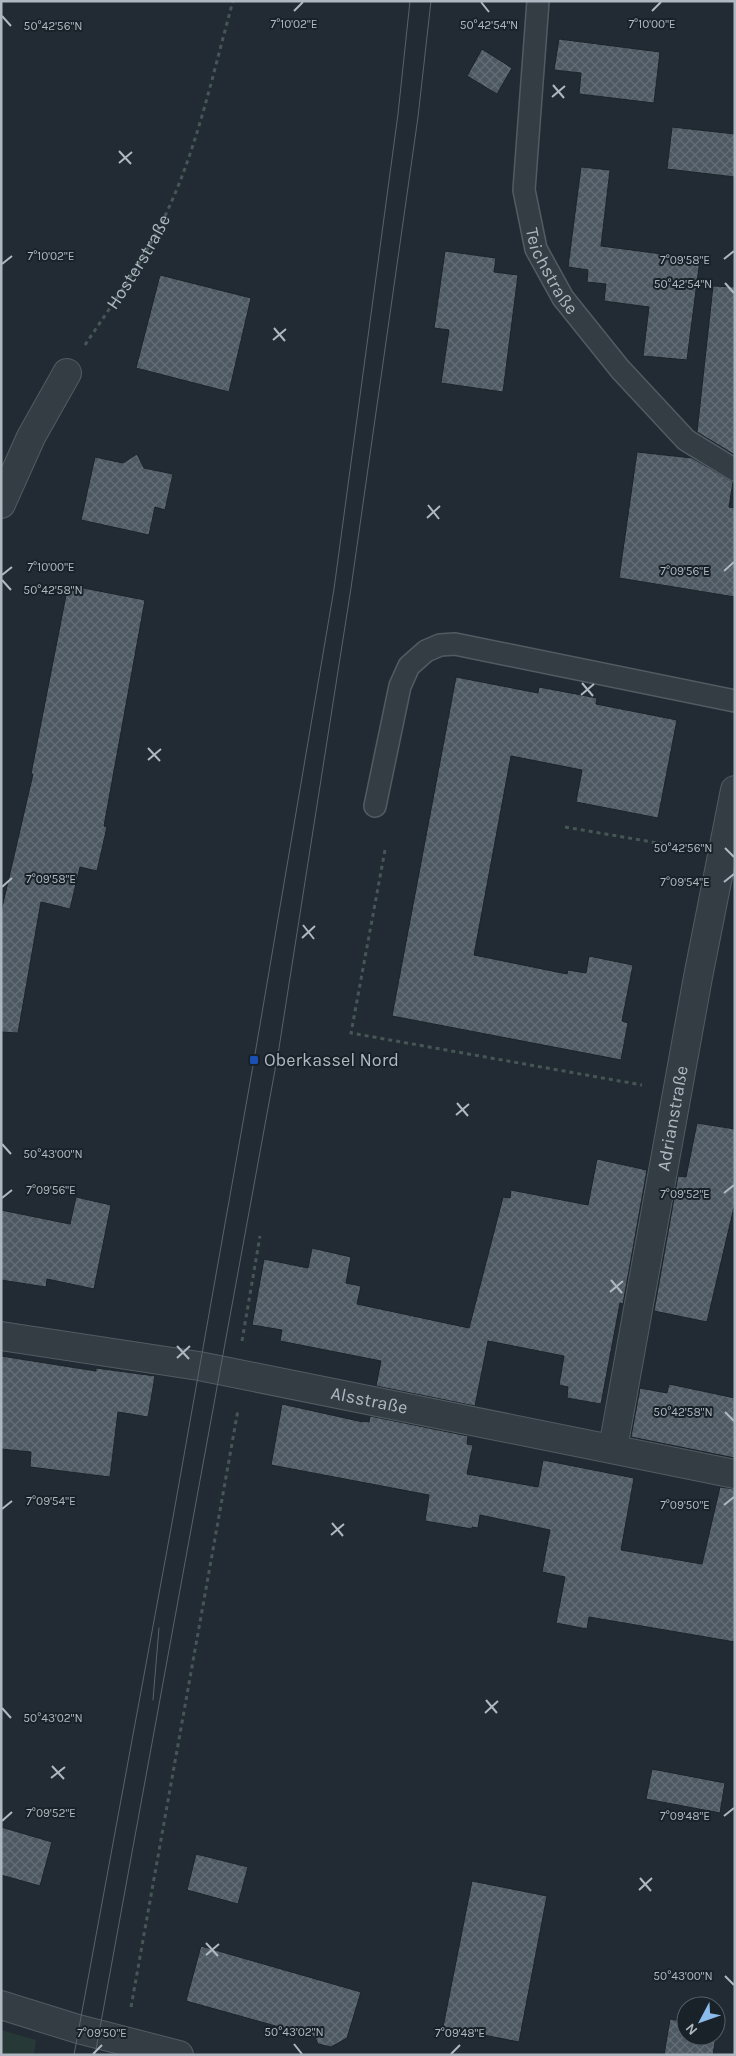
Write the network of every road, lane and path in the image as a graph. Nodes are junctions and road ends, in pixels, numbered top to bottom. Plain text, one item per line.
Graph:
1 (234, 1) edge
2 (538, 1) edge
3 (67, 373) joint
4 (735, 470) edge
5 (1, 504) edge
6 (735, 701) edge
7 (735, 790) edge
8 (375, 806) dead end
9 (565, 827) dead end
10 (385, 850) dead end
11 (722, 854) junction
12 (677, 1091) junction
13 (260, 1236) dead end
14 (1, 1336) edge
15 (240, 1374) junction
16 (613, 1448) junction
17 (735, 1474) edge
18 (1, 2005) edge
19 (125, 2042) junction
20 (179, 2055) edge

1 - 3 path, Hosterstraße
2 - 4 lane, Teichstraße
3 - 5 street
6 - 8 lane
7 - 11 street, Adrianstraße
9 - 11 path
10 - 12 path
11 - 12 street, Adrianstraße
12 - 16 street, Adrianstraße
13 - 15 path
14 - 15 street, Alsstraße
15 - 16 street, Alsstraße
15 - 19 path
16 - 17 street, Alsstraße
18 - 19 street
19 - 20 street

